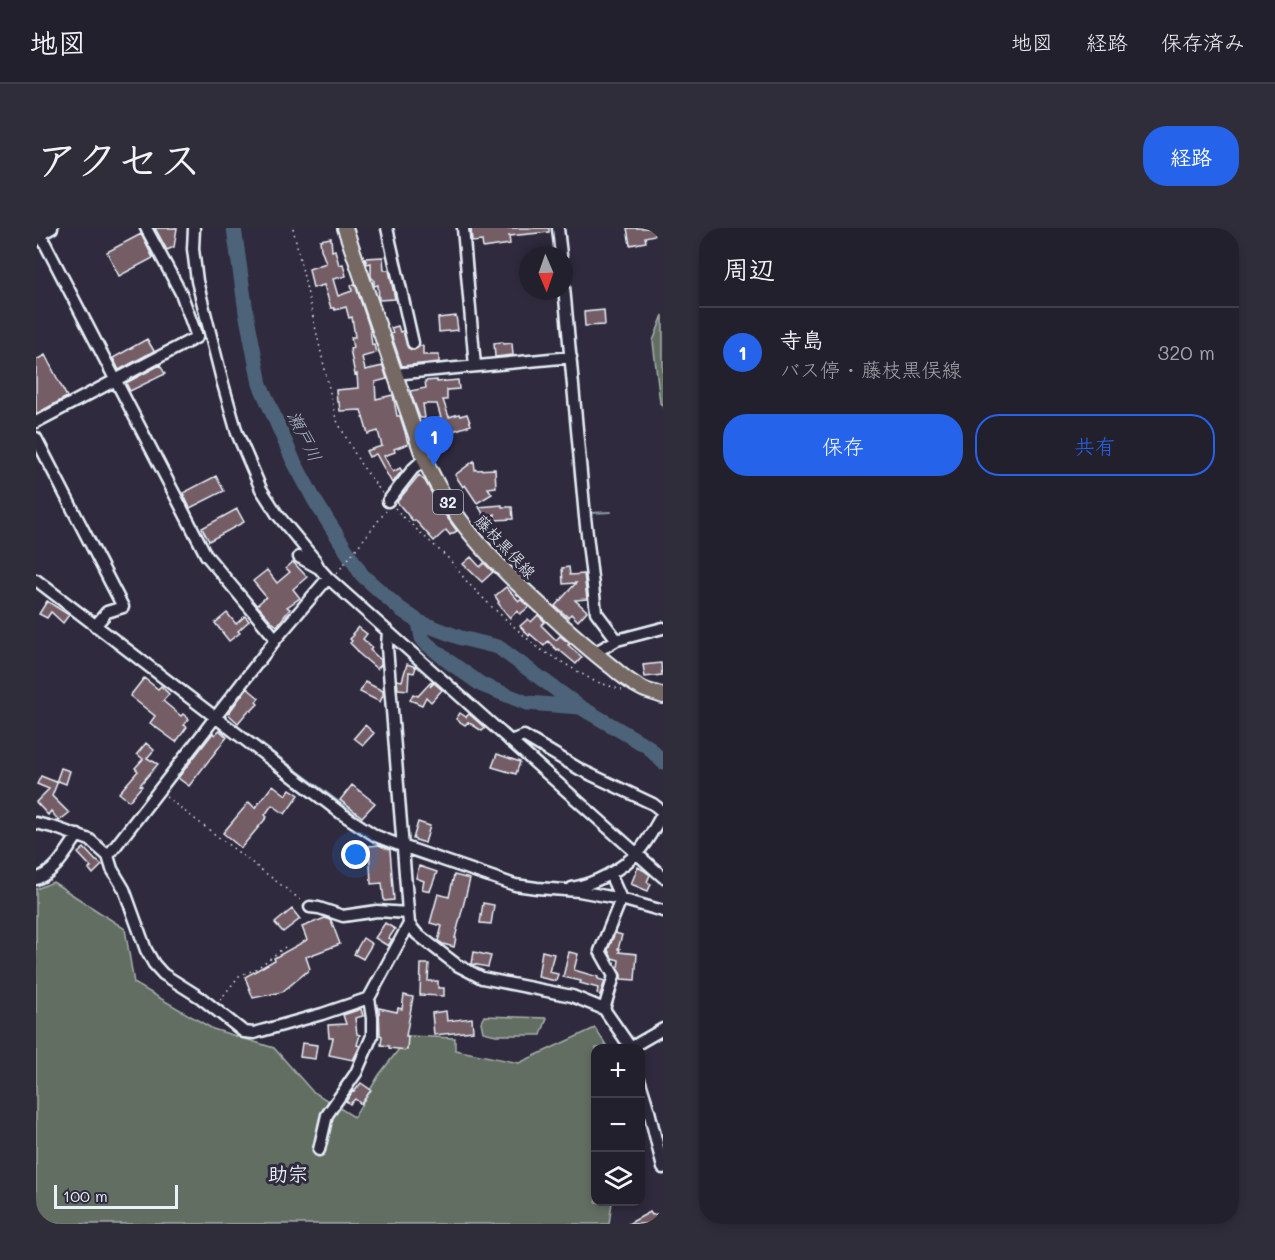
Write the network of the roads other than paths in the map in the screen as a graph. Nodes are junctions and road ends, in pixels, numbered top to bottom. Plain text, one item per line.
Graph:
1 (52, 228) edge
2 (146, 228) edge
3 (194, 228) edge
4 (345, 228) edge
5 (387, 228) edge
6 (463, 228) edge
7 (558, 228) edge
8 (38, 233) edge
9 (560, 246) edge
10 (565, 300) edge
11 (413, 343) dead end
12 (571, 357) junction
13 (475, 366) junction
14 (394, 374) junction
15 (116, 380) junction
16 (36, 422) edge
17 (36, 438) edge
18 (424, 459) junction
19 (390, 502) road end
20 (299, 557) dead end
21 (319, 568) junction
22 (331, 577) junction
23 (38, 586) edge
24 (95, 626) junction
25 (663, 628) edge
26 (388, 631) junction
27 (276, 639) junction
28 (617, 640) junction
29 (594, 653) junction
30 (663, 696) edge
31 (215, 717) junction
32 (510, 741) junction
33 (663, 813) edge
34 (36, 823) edge
35 (78, 836) junction
36 (402, 846) junction
37 (637, 853) junction
38 (108, 856) junction
39 (610, 874) junction
40 (663, 877) edge
41 (36, 879) edge
42 (560, 890) junction
43 (621, 899) junction
44 (310, 907) road end
45 (663, 911) edge
46 (408, 919) junction
47 (369, 998) junction
48 (604, 1009) junction
49 (663, 1029) edge
50 (627, 1044) edge
51 (637, 1044) edge
52 (645, 1098) edge
53 (320, 1150) dead end
54 (663, 1168) edge

1 - 8 street
2 - 15 street
3 - 21 street
4 - 14 main road, 藤枝黒俣線 / 32
5 - 11 street
6 - 13 street
7 - 9 street
8 - 15 street
10 - 12 street
12 - 13 street
12 - 28 street
13 - 14 street
14 - 18 main road, 藤枝黒俣線 / 32
15 - 16 street
15 - 27 street
17 - 24 street
18 - 19 street
18 - 29 main road, 藤枝黒俣線 / 32
20 - 21 street
21 - 22 street
22 - 26 street
22 - 27 street
23 - 24 street
24 - 31 street
25 - 28 street
26 - 32 street
26 - 36 street
27 - 31 street
28 - 29 street
29 - 30 main road, 藤枝黒俣線 / 32
31 - 36 street
31 - 38 street
32 - 33 street
32 - 37 street
33 - 37 street
34 - 35 street
35 - 38 street
35 - 41 street
36 - 42 street
36 - 46 street
37 - 39 street
37 - 40 street
38 - 47 street
39 - 42 street
39 - 43 street
42 - 43 street
43 - 45 street
43 - 48 street
44 - 46 street
46 - 47 street
46 - 48 street
47 - 53 street
48 - 50 street
49 - 51 street
52 - 54 street

